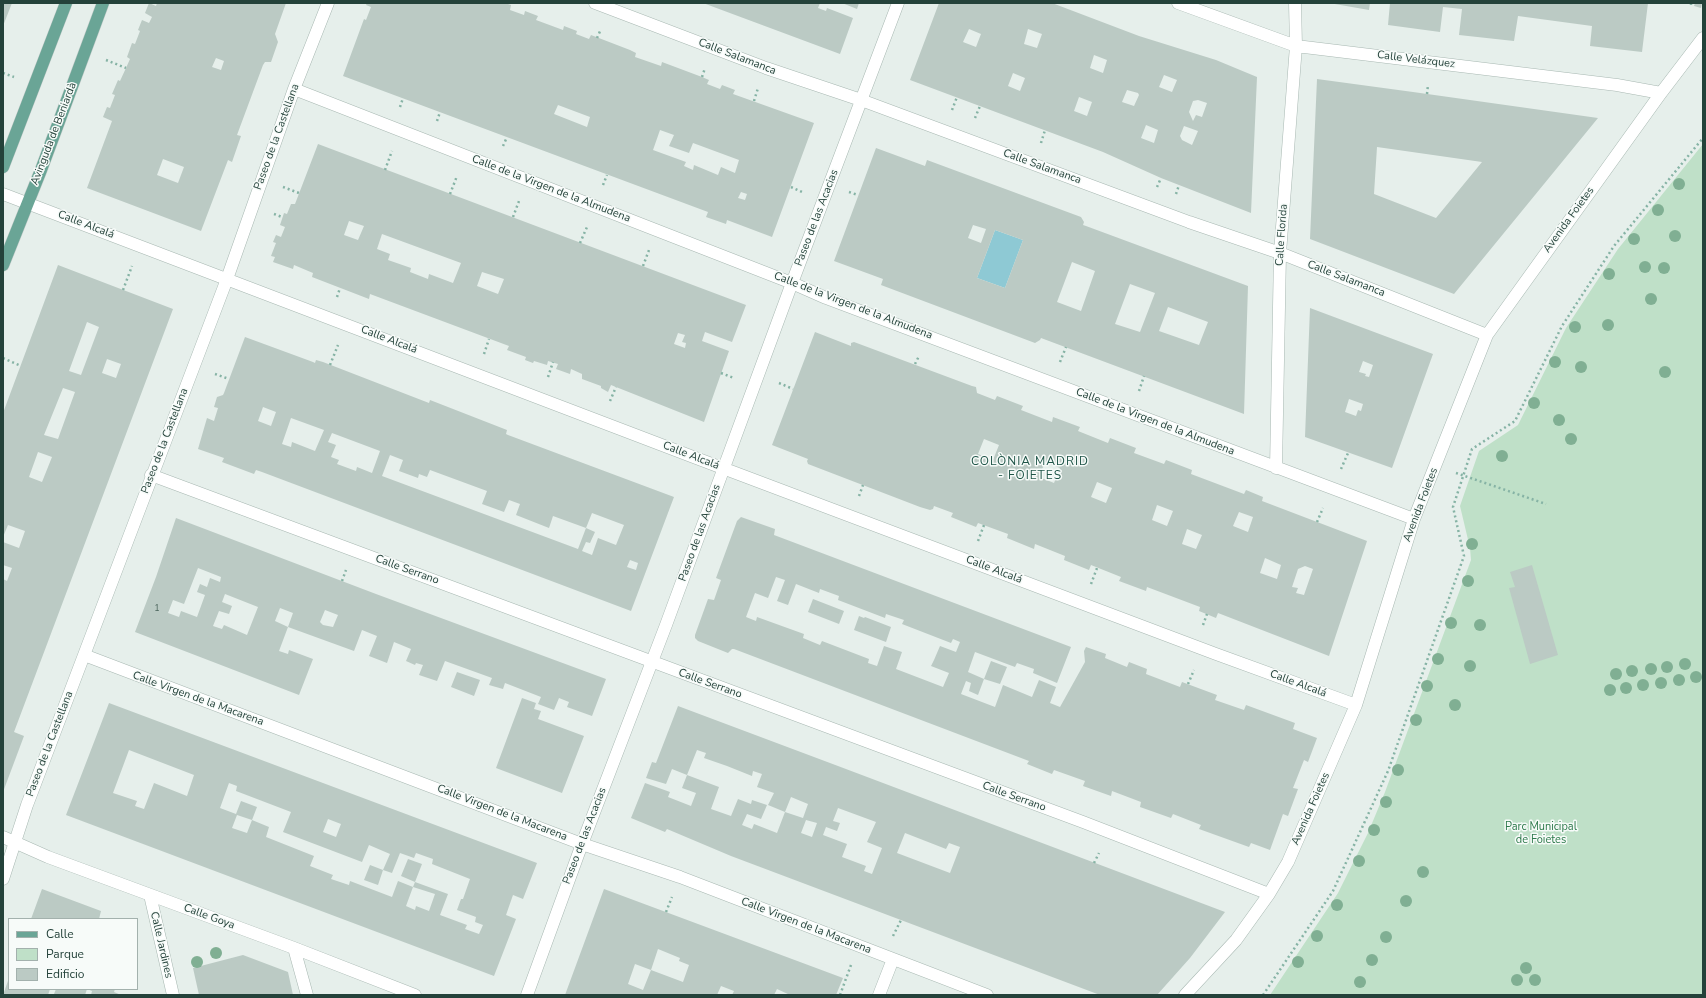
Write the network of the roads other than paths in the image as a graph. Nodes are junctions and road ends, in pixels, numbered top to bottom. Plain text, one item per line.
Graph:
1 (66, 3) edge
2 (103, 3) edge
3 (328, 3) edge
4 (595, 3) edge
5 (898, 3) edge
6 (1178, 3) edge
7 (1295, 3) edge
8 (1703, 38) edge
9 (1296, 46) junction
10 (294, 89) junction
11 (1661, 93) junction
12 (861, 100) junction
13 (3, 167) edge
14 (3, 194) edge
15 (28, 203) junction
16 (1280, 253) junction
17 (3, 265) edge
18 (227, 279) junction
19 (792, 283) junction
20 (1487, 335) junction
21 (724, 468) junction
22 (1276, 468) junction
23 (151, 475) junction
24 (1414, 519) junction
25 (84, 655) junction
26 (652, 662) junction
27 (1356, 705) junction
28 (3, 838) edge
29 (15, 842) junction
30 (582, 844) junction
31 (3, 879) edge
32 (1268, 894) junction
33 (150, 895) junction
34 (294, 948) junction
35 (893, 959) junction
36 (173, 995) edge
37 (307, 995) edge
38 (415, 995) edge
39 (527, 995) edge
40 (879, 995) edge
41 (987, 995) edge
42 (1185, 995) edge

1 - 13 main road
2 - 15 main road, Avinguda de Beniardà
3 - 10 street, Paseo de la Castellana
4 - 12 street, Calle Salamanca
5 - 12 street, Paseo de las Acacias
6 - 9 street, Calle Velázquez
7 - 9 street, Calle Florida
8 - 11 street, Avenida Foietes
9 - 11 street, Calle Velázquez
9 - 16 street, Calle Florida
10 - 18 street, Paseo de la Castellana
10 - 19 street, Calle de la Virgen de la Almudena
11 - 20 street, Avenida Foietes
12 - 16 street, Calle Salamanca
12 - 19 street, Paseo de las Acacias
14 - 15 street, Calle Alcalá
15 - 17 main road, Avinguda de Beniardà
15 - 18 street, Calle Alcalá
16 - 20 street, Calle Salamanca
16 - 22 street, Calle Florida
18 - 21 street, Calle Alcalá
18 - 23 street, Paseo de la Castellana
19 - 21 street, Paseo de las Acacias
19 - 22 street, Calle de la Virgen de la Almudena
20 - 24 street, Avenida Foietes
21 - 26 street, Paseo de las Acacias
21 - 27 street, Calle Alcalá
22 - 24 street, Calle de la Virgen de la Almudena
23 - 25 street, Paseo de la Castellana
23 - 26 street, Calle Serrano
24 - 27 street, Avenida Foietes
25 - 29 street, Paseo de la Castellana
25 - 30 street, Calle Virgen de la Macarena
26 - 30 street, Paseo de las Acacias
26 - 32 street, Calle Serrano
27 - 32 street, Avenida Foietes
28 - 29 street, Calle Goya
29 - 31 street, Paseo de la Castellana
29 - 33 street, Calle Goya
30 - 35 street, Calle Virgen de la Macarena
30 - 39 street, Paseo de las Acacias
32 - 42 street, Avenida Foietes
33 - 34 street, Calle Goya
33 - 36 street, Calle Jardines
34 - 37 street
34 - 38 street, Calle Goya
35 - 40 street
35 - 41 street, Calle Virgen de la Macarena

